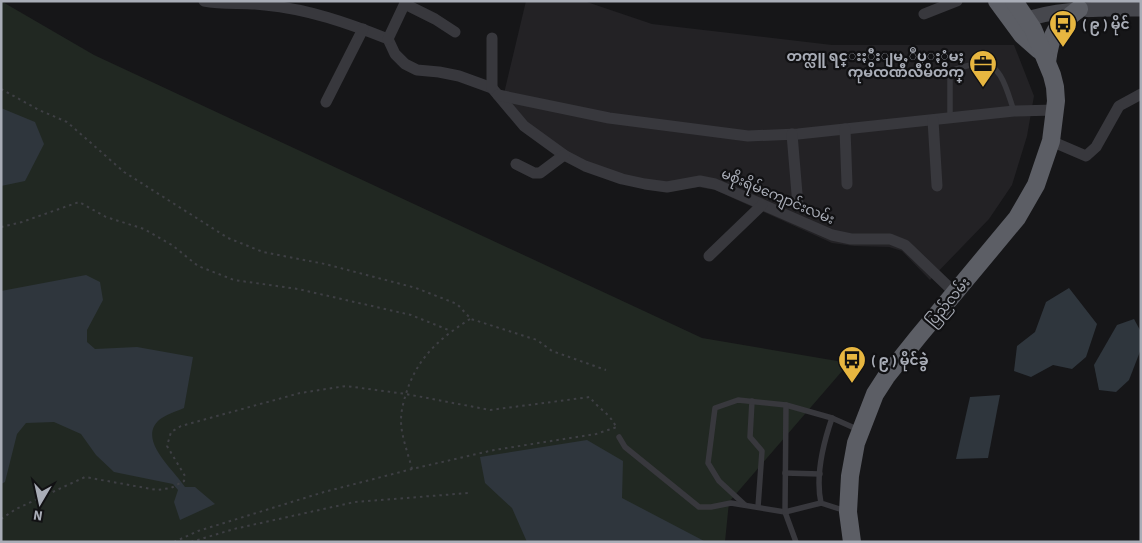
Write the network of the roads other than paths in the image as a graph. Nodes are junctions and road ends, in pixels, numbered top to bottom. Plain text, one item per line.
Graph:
1 (204, 1) edge
2 (956, 1) edge
3 (997, 1) edge
4 (1014, 1) edge
5 (405, 3) edge
6 (1079, 9) junction
7 (1141, 9) edge
8 (924, 14) dead end
9 (1020, 22) junction
10 (363, 29) junction
11 (455, 32) dead end
12 (492, 38) dead end
13 (388, 39) junction
14 (1045, 60) junction
15 (495, 91) junction
16 (1141, 94) edge
17 (326, 102) dead end
18 (1055, 110) junction
19 (1014, 111) junction
20 (950, 118) junction
21 (933, 120) junction
22 (845, 129) junction
23 (792, 134) junction
24 (1051, 141) junction
25 (564, 155) junction
26 (516, 164) dead end
27 (847, 184) dead end
28 (937, 186) dead end
29 (762, 205) junction
30 (798, 206) dead end
31 (709, 256) dead end
32 (956, 294) junction
33 (752, 401) junction
34 (786, 405) junction
35 (832, 418) junction
36 (860, 431) junction
37 (619, 437) road end
38 (785, 473) junction
39 (820, 474) junction
40 (821, 503) junction
41 (745, 505) junction
42 (758, 507) junction
43 (785, 512) junction
44 (848, 512) junction
45 (796, 542) edge
46 (852, 542) edge

1 - 10 street
2 - 8 street
3 - 9 highway, ပြည်လမ်း
4 - 9 highway, ပြည်လမ်း
5 - 11 street
5 - 13 street
6 - 7 main road
6 - 9 main road
6 - 14 highway
9 - 14 highway, ပြည်လမ်း
10 - 13 street
10 - 17 street
12 - 15 street
13 - 15 street
14 - 18 highway, ပြည်လမ်း
15 - 23 street
15 - 25 street, မစိုးရိမ်ကျောင်းလမ်း
16 - 24 street
18 - 19 street
18 - 24 highway, ပြည်လမ်း
19 - 20 street
19 - 20 lane
20 - 21 street
21 - 22 street
21 - 28 street
22 - 23 street
22 - 27 street
23 - 30 street
24 - 32 highway, ပြည်လမ်း
25 - 26 street
25 - 29 street, မစိုးရိမ်ကျောင်းလမ်း
29 - 31 street
29 - 32 street, မစိုးရိမ်ကျောင်းလမ်း
32 - 36 highway, ပြည်လမ်း
33 - 34 lane
33 - 41 lane
33 - 42 lane
34 - 35 lane
34 - 38 lane
35 - 36 lane
35 - 39 lane
36 - 44 highway, ပြည်လမ်း
37 - 41 lane
38 - 39 lane
38 - 43 lane
39 - 40 lane
40 - 43 lane
40 - 44 lane
41 - 42 lane
42 - 43 lane
43 - 45 lane
44 - 46 highway, ပြည်လမ်း

